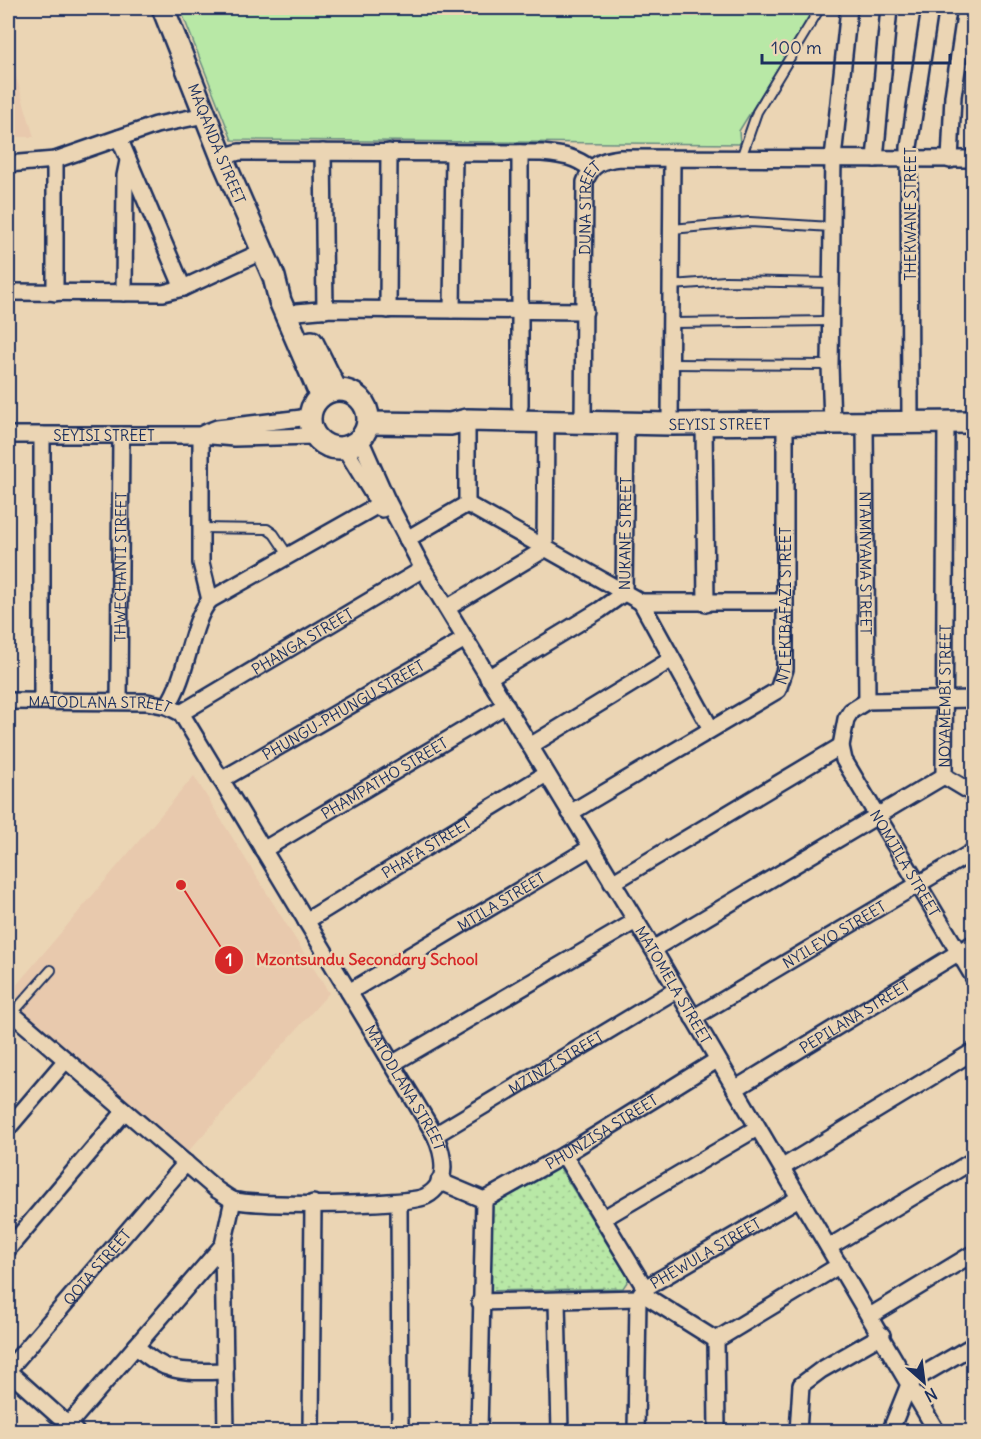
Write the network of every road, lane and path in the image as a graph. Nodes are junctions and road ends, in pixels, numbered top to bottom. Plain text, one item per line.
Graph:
1 (163, 8) edge
2 (820, 8) edge
3 (849, 8) edge
4 (889, 8) edge
5 (930, 8) edge
6 (966, 8) edge
7 (205, 116) junction
8 (119, 138) junction
9 (323, 152) junction
10 (388, 152) junction
11 (454, 153) junction
12 (520, 153) junction
13 (222, 157) junction
14 (741, 158) junction
15 (833, 158) junction
16 (672, 159) junction
17 (874, 159) junction
18 (974, 159) edge
19 (55, 160) junction
20 (128, 160) junction
21 (950, 160) junction
22 (910, 161) junction
23 (8, 164) edge
24 (591, 169) junction
25 (831, 227) junction
26 (672, 229) junction
27 (263, 251) junction
28 (274, 277) junction
29 (831, 283) junction
30 (672, 285) junction
31 (183, 288) junction
32 (8, 292) edge
33 (55, 292) junction
34 (124, 292) junction
35 (325, 310) junction
36 (388, 310) junction
37 (452, 310) junction
38 (519, 311) junction
39 (585, 311) junction
40 (297, 312) junction
41 (831, 321) junction
42 (672, 323) junction
43 (671, 364) junction
44 (830, 365) junction
45 (328, 393) junction
46 (520, 406) dead end
47 (467, 420) junction
48 (546, 420) junction
49 (583, 420) junction
50 (626, 422) junction
51 (946, 422) junction
52 (974, 422) edge
53 (785, 423) junction
54 (832, 423) junction
55 (865, 423) junction
56 (910, 423) junction
57 (670, 424) junction
58 (704, 424) junction
59 (313, 427) junction
60 (359, 428) junction
61 (8, 435) edge
62 (42, 435) junction
63 (121, 435) junction
64 (201, 435) junction
65 (382, 502) junction
66 (462, 507) junction
67 (201, 528) junction
68 (407, 539) junction
69 (544, 549) junction
70 (288, 555) junction
71 (423, 569) junction
72 (624, 593) junction
73 (210, 600) junction
74 (641, 602) junction
75 (785, 602) junction
76 (706, 604) junction
77 (447, 608) junction
78 (465, 639) junction
79 (672, 659) junction
80 (488, 678) junction
81 (943, 698) junction
82 (974, 699) edge
83 (8, 701) edge
84 (42, 701) junction
85 (119, 701) junction
86 (867, 701) junction
87 (506, 705) junction
88 (167, 706) junction
89 (181, 713) junction
90 (711, 729) junction
91 (530, 746) junction
92 (841, 746) junction
93 (546, 774) junction
94 (944, 776) junction
95 (221, 780) junction
96 (974, 794) edge
97 (570, 813) junction
98 (878, 816) junction
99 (590, 848) junction
100 (263, 850) junction
101 (974, 851) edge
102 (612, 882) junction
103 (919, 885) junction
104 (306, 921) junction
105 (634, 922) junction
106 (974, 943) edge
107 (653, 949) junction
108 (958, 952) junction
109 (51, 970) dead end
110 (974, 978) edge
111 (676, 990) junction
112 (349, 992) junction
113 (10, 1012) edge
114 (693, 1018) junction
115 (974, 1051) edge
116 (66, 1060) junction
117 (717, 1060) junction
118 (392, 1065) junction
119 (735, 1089) junction
120 (125, 1111) junction
121 (8, 1128) edge
122 (758, 1128) junction
123 (435, 1135) junction
124 (564, 1155) junction
125 (974, 1160) edge
126 (186, 1163) junction
127 (783, 1167) junction
128 (439, 1181) junction
129 (799, 1198) junction
130 (233, 1200) junction
131 (484, 1200) junction
132 (399, 1202) junction
133 (313, 1203) junction
134 (604, 1218) junction
135 (223, 1245) junction
136 (829, 1246) junction
137 (8, 1249) edge
138 (974, 1253) edge
139 (840, 1265) junction
140 (641, 1293) junction
141 (557, 1301) junction
142 (480, 1302) junction
143 (870, 1316) junction
144 (882, 1335) junction
145 (716, 1340) junction
146 (974, 1345) edge
147 (136, 1346) junction
148 (8, 1371) edge
149 (225, 1371) junction
150 (910, 1382) junction
151 (72, 1428) edge
152 (226, 1431) edge
153 (311, 1431) edge
154 (400, 1431) edge
155 (479, 1431) edge
156 (560, 1431) edge
157 (636, 1431) edge
158 (717, 1431) edge
159 (798, 1431) edge
160 (890, 1431) edge
161 (938, 1431) edge

1 - 7 street, MAQANDA STREET
2 - 14 lane
3 - 15 street
4 - 17 street
5 - 22 street, THEKWANE STREET
6 - 21 street
7 - 8 street
7 - 13 street, MAQANDA STREET
8 - 19 street
8 - 20 street
9 - 10 street
9 - 13 street
9 - 35 street
10 - 11 street
10 - 36 street
11 - 12 street
11 - 37 street
12 - 24 street
12 - 38 street
13 - 27 street, MAQANDA STREET
14 - 15 street, DUNA STREET
14 - 16 street, DUNA STREET
15 - 17 street, DUNA STREET
15 - 25 street
16 - 24 street, DUNA STREET
16 - 26 street
17 - 22 street, DUNA STREET
18 - 21 street, DUNA STREET
19 - 23 street
19 - 33 street
20 - 31 street
20 - 34 street
21 - 22 street, DUNA STREET
22 - 56 street, THEKWANE STREET
24 - 39 street, DUNA STREET
25 - 26 lane
25 - 29 street
26 - 30 street
27 - 28 street, MAQANDA STREET
27 - 31 street
28 - 40 street, MAQANDA STREET
28 - 45 street, MAQANDA STREET
29 - 30 lane
29 - 41 street
30 - 42 street
31 - 34 street
32 - 33 street
33 - 34 street
35 - 36 street
35 - 40 street
36 - 37 street
37 - 38 street
38 - 39 street
38 - 46 street
39 - 49 street, DUNA STREET
40 - 45 street, MAQANDA STREET
41 - 42 lane
41 - 44 street
42 - 43 street
43 - 44 lane
43 - 57 street
44 - 54 street
45 - 59 street
45 - 60 street
47 - 48 street, SEYISI STREET
47 - 60 street, SEYISI STREET
47 - 66 street
48 - 49 street, SEYISI STREET
48 - 69 street
49 - 50 street, SEYISI STREET
50 - 57 street, SEYISI STREET
50 - 72 street, NUKANE STREET
51 - 52 street, SEYISI STREET
51 - 56 street, SEYISI STREET
51 - 81 street, NOYAMEMBI STREET
53 - 54 street, SEYISI STREET
53 - 58 street, SEYISI STREET
53 - 75 street, NTLEKIBAFAZI STREET
54 - 55 street, SEYISI STREET
55 - 56 street, SEYISI STREET
55 - 86 street, NTAMNYAMA STREET
57 - 58 street, SEYISI STREET
58 - 76 street
59 - 60 street
59 - 64 street, SEYISI STREET
60 - 65 street, MATOMELA STREET
61 - 62 street, SEYISI STREET
62 - 63 street, SEYISI STREET
62 - 84 street
63 - 64 street, SEYISI STREET
63 - 85 street, THWECHANTI STREET
64 - 67 street
65 - 68 street, MATOMELA STREET
65 - 70 street
66 - 68 street
66 - 69 street
67 - 70 lane
67 - 73 street
68 - 71 street, MATOMELA STREET
69 - 72 street
69 - 77 street
70 - 73 street
71 - 77 street, MATOMELA STREET
71 - 89 street, PHANGA STREET
72 - 74 street
72 - 80 street, NUKANE STREET
73 - 88 street
74 - 76 street
74 - 79 street
75 - 76 street
75 - 90 street, NTLEKIBAFAZI STREET
77 - 78 street, MATOMELA STREET
78 - 80 street, MATOMELA STREET
78 - 95 street, PHUNGU-PHUNGU STREET
79 - 90 street
79 - 91 street
80 - 87 street, MATOMELA STREET
81 - 82 street
81 - 86 street
81 - 94 street, NOYAMEMBI STREET
83 - 84 street, MATODLANA STREET
84 - 85 street, MATODLANA STREET
85 - 88 street, MATODLANA STREET
86 - 92 street
87 - 91 street, MATOMELA STREET
87 - 100 street, PHAMPATHO STREET
88 - 89 street, MATODLANA STREET
89 - 95 street, MATODLANA STREET
90 - 97 street, NTLEKIBAFAZI STREET
91 - 93 street, MATOMELA STREET
92 - 98 street, NOMJILA STREET
92 - 102 street
93 - 97 street, MATOMELA STREET
93 - 104 street, PHAFA STREET
94 - 96 street
94 - 98 street, NOYAMEMBI STREET
95 - 100 street, MATODLANA STREET
97 - 99 street, MATOMELA STREET
98 - 103 street, NOMJILA STREET
98 - 107 street, NOYAMEMBI STREET
99 - 102 street, MATOMELA STREET
99 - 112 street, MTILA STREET
100 - 104 street, MATODLANA STREET
101 - 103 street, NYILEYO STREET
102 - 105 street, MATOMELA STREET
103 - 108 street, NOMJILA STREET
103 - 114 street, NYILEYO STREET
104 - 112 street, MATODLANA STREET
105 - 107 street, MATOMELA STREET
105 - 118 street
106 - 108 street, PEPILANA STREET
107 - 111 street, MATOMELA STREET
108 - 110 street, NOMJILA STREET
108 - 119 street, PEPILANA STREET
109 - 113 lane
111 - 114 street, MATOMELA STREET
111 - 123 street, MZINZI STREET
112 - 118 street, MATODLANA STREET
113 - 116 street
114 - 117 street, MATOMELA STREET
115 - 127 street
116 - 120 street
116 - 121 street
117 - 119 street, MATOMELA STREET
117 - 124 street, PHUNZISA STREET
118 - 123 street, MATODLANA STREET
119 - 122 street, MATOMELA STREET
120 - 126 street
120 - 137 street
122 - 127 street, MATOMELA STREET
122 - 134 street
123 - 128 street, MATODLANA STREET
124 - 131 street, PHUNZISA STREET
124 - 134 street
125 - 136 street
126 - 130 street
126 - 148 street, QOTA STREET
127 - 129 street, MATOMELA STREET
128 - 131 street
128 - 132 street
129 - 136 street, MATOMELA STREET
129 - 140 street, PHEWULA STREET
130 - 133 street
130 - 135 street
131 - 142 street
132 - 133 street
132 - 154 street
133 - 153 street
134 - 140 street
135 - 147 street
135 - 149 street
136 - 139 street, MATOMELA STREET
138 - 143 street
139 - 143 street, MATOMELA STREET
139 - 145 street
140 - 141 street
140 - 145 street
140 - 157 street, PHEWULA STREET
141 - 142 street
141 - 156 street
142 - 155 street
143 - 144 street, MATOMELA STREET
144 - 150 street, MATOMELA STREET
144 - 159 street
145 - 158 street
146 - 150 street
147 - 149 street
147 - 151 street
148 - 151 street
149 - 152 street
150 - 160 street
150 - 161 street, MATOMELA STREET

